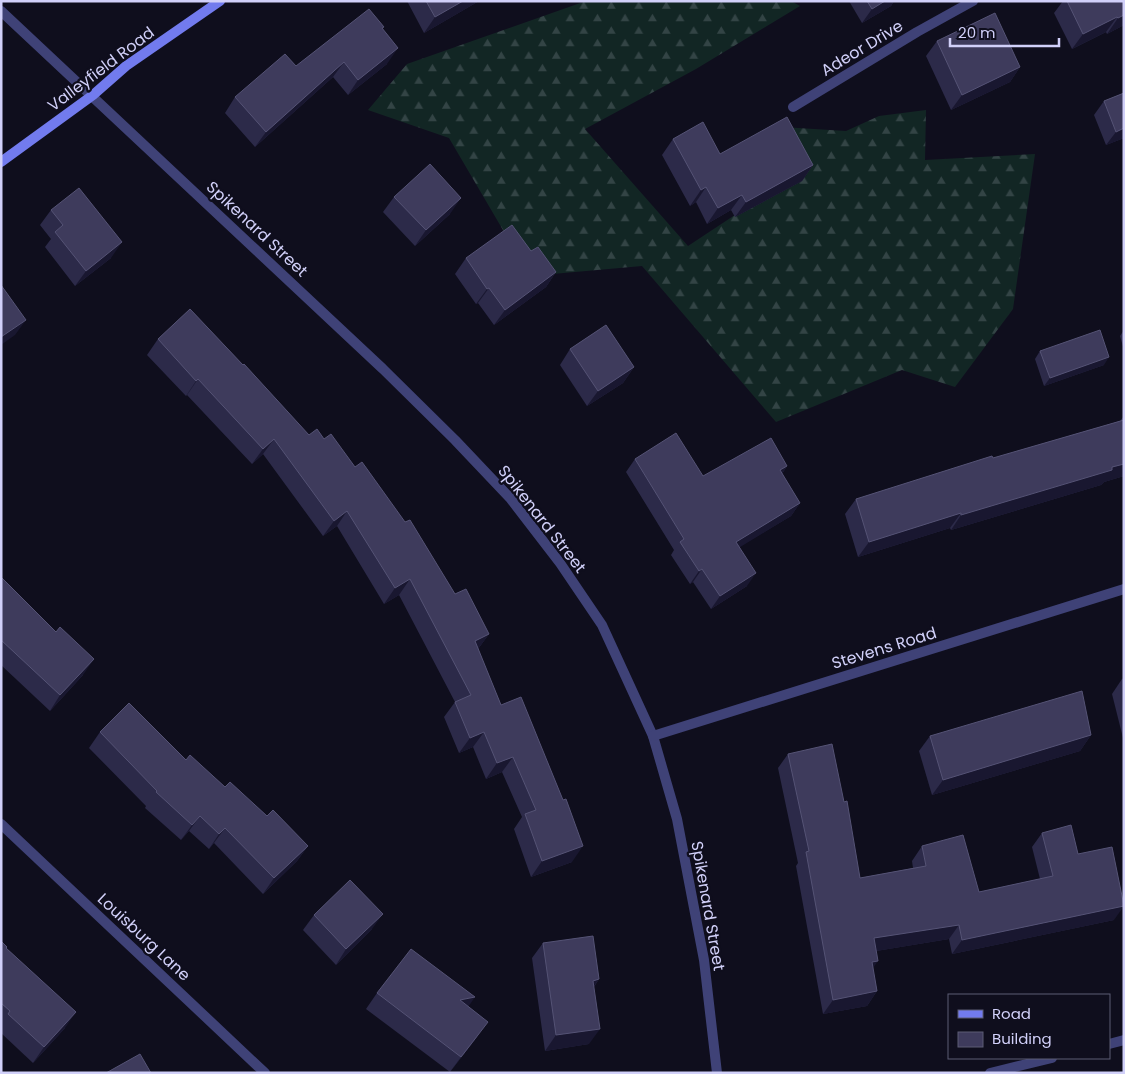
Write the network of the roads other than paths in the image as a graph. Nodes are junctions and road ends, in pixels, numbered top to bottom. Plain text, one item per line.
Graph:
1 (220, 1) edge
2 (973, 1) edge
3 (1, 11) edge
4 (92, 95) junction
5 (793, 107) dead end
6 (1, 162) edge
7 (1124, 589) edge
8 (653, 736) junction
9 (1, 824) edge
10 (1124, 1040) edge
11 (1110, 1044) edge
12 (1048, 1059) edge
13 (265, 1073) edge
14 (717, 1073) edge
15 (990, 1073) edge

1 - 4 street, Valleyfield Road
2 - 5 street, Adeor Drive
3 - 4 street, Spikenard Street
4 - 6 street, Valleyfield Road
4 - 8 street, Spikenard Street
7 - 8 street, Stevens Road
8 - 14 street, Spikenard Street
9 - 13 street, Louisburg Lane
10 - 11 street
12 - 15 street

